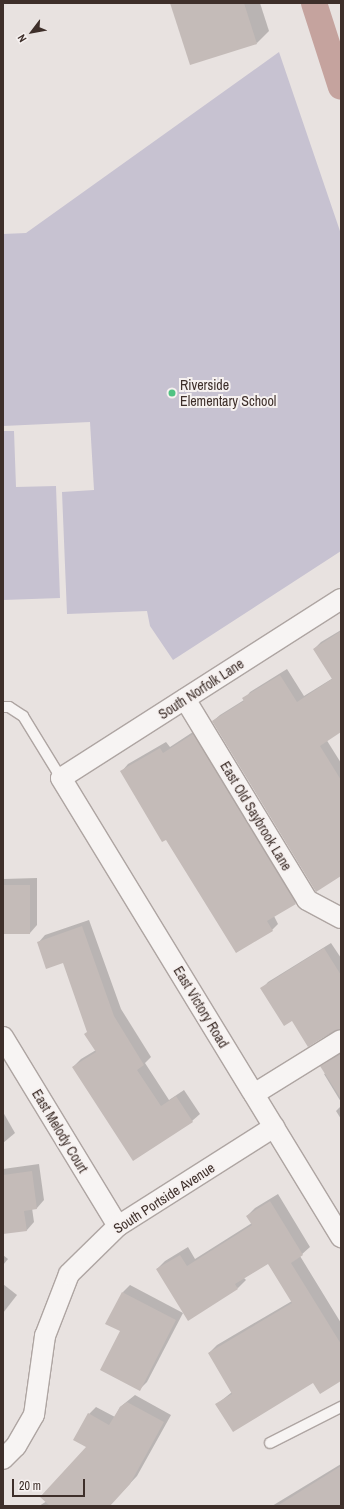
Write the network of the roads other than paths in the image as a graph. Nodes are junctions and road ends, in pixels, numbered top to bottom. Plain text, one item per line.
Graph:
1 (341, 599) edge
2 (185, 699) junction
3 (3, 707) edge
4 (61, 778) junction
5 (341, 918) edge
6 (3, 1037) edge
7 (341, 1040) edge
8 (254, 1094) junction
9 (274, 1127) junction
10 (118, 1226) junction
11 (341, 1237) edge
12 (341, 1407) edge
13 (270, 1443) dead end
14 (3, 1459) edge

1 - 2 street, South Norfolk Lane
2 - 4 street, South Norfolk Lane
2 - 5 street, East Old Saybrook Lane
3 - 4 lane
4 - 8 street, East Victory Road
6 - 10 street, East Melody Court
7 - 8 street
8 - 9 street, East Victory Road
9 - 10 street, South Portside Avenue
9 - 11 street, East Victory Road
10 - 14 street, South Portside Avenue
12 - 13 lane

